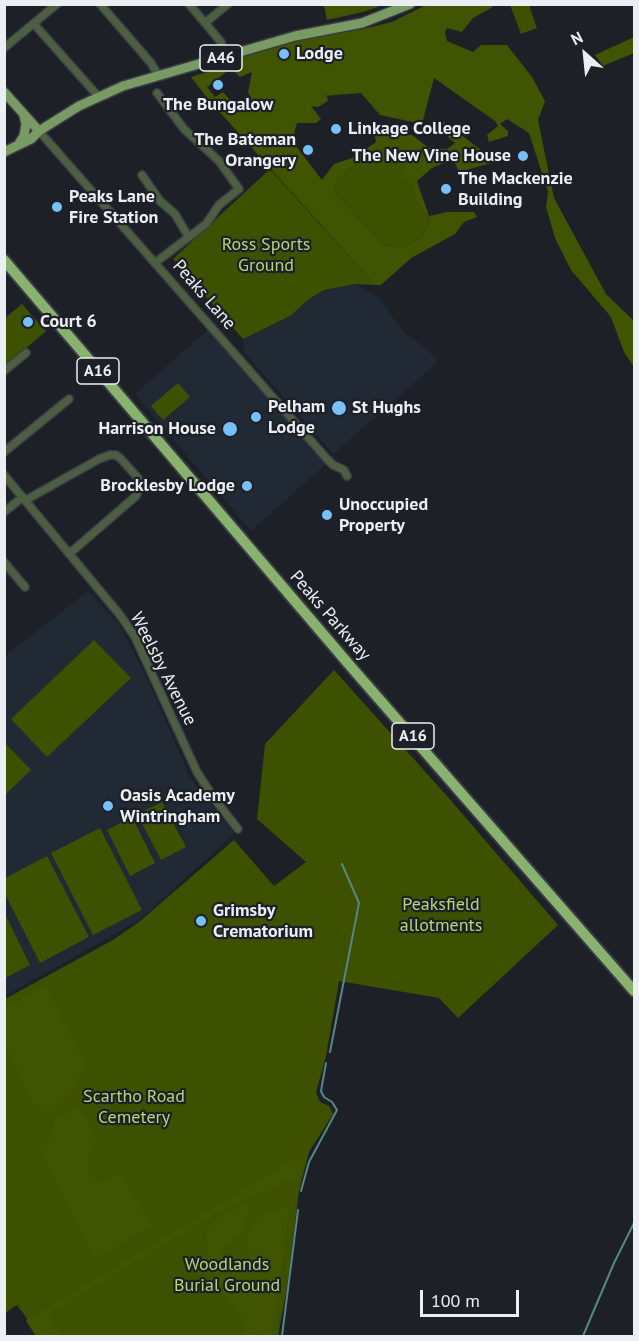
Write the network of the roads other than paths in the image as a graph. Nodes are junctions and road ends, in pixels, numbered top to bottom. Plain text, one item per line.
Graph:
1 (57, 4) edge
2 (100, 4) edge
3 (189, 4) edge
4 (228, 4) edge
5 (410, 4) edge
6 (205, 23) junction
7 (34, 24) junction
8 (4, 48) edge
9 (224, 57) junction
10 (158, 75) junction
11 (4, 92) edge
12 (157, 93) dead end
13 (98, 96) junction
14 (23, 113) junction
15 (175, 118) junction
16 (167, 124) dead end
17 (39, 131) junction
18 (17, 147) junction
19 (4, 152) edge
20 (142, 175) dead end
21 (189, 236) junction
22 (4, 260) edge
23 (156, 262) junction
24 (26, 353) dead end
25 (4, 371) edge
26 (69, 399) dead end
27 (4, 452) edge
28 (4, 475) edge
29 (347, 476) dead end
30 (24, 499) junction
31 (4, 512) edge
32 (69, 554) junction
33 (4, 562) edge
34 (25, 587) dead end
35 (238, 829) dead end
36 (634, 992) edge

1 - 7 street
2 - 10 street
3 - 6 street
4 - 6 street
5 - 9 main road, A46
6 - 9 street
7 - 8 street
7 - 13 street
9 - 10 main road, A46
10 - 13 main road, A46
11 - 14 main road
12 - 15 street
13 - 17 main road, A46
14 - 17 main road
14 - 18 main road
15 - 16 street
15 - 21 street
17 - 18 main road, A46
17 - 23 street, Peaks Lane
18 - 19 main road, A46
20 - 21 street
21 - 23 street
22 - 36 highway, Peaks Parkway / A16
23 - 29 street, Peaks Lane
24 - 25 street
26 - 27 street
28 - 30 street, Weelsby Avenue
30 - 31 street
30 - 32 street, Weelsby Avenue
30 - 32 street
32 - 35 street, Weelsby Avenue
33 - 34 street

